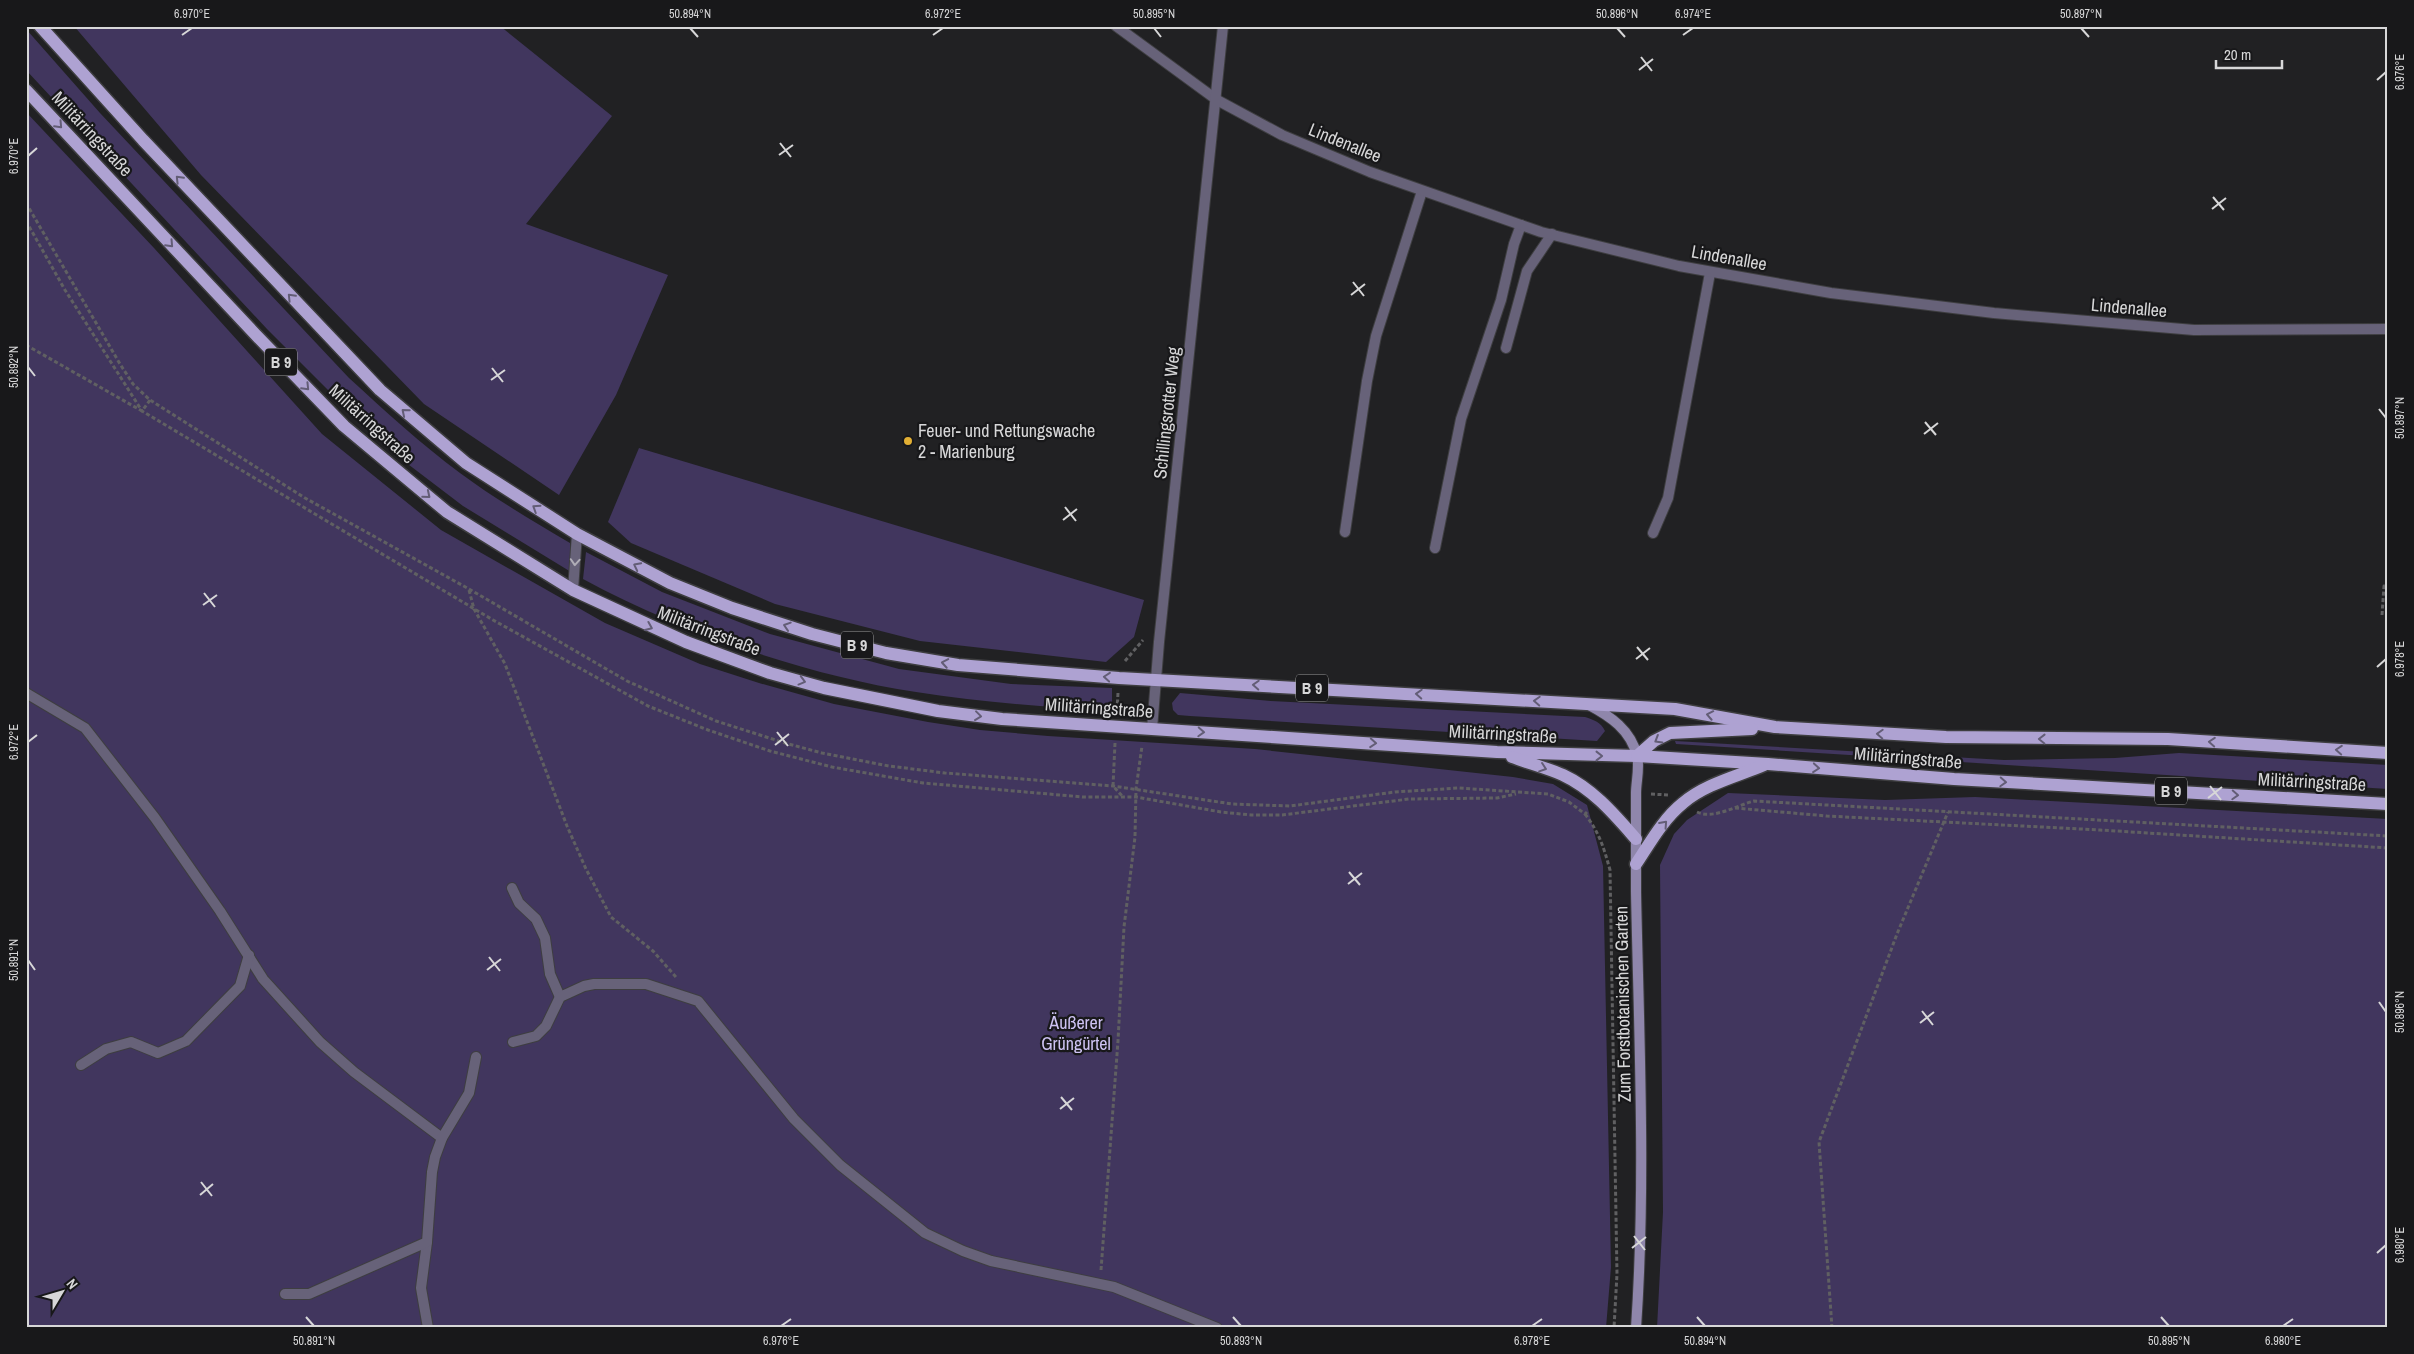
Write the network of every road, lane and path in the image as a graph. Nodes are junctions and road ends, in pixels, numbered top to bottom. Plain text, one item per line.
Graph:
1 (40, 26) edge
2 (1116, 26) edge
3 (1223, 26) edge
4 (26, 90) edge
5 (1217, 100) junction
6 (1422, 191) junction
7 (26, 203) edge
8 (1521, 225) junction
9 (1552, 234) junction
10 (1710, 272) junction
11 (2388, 329) edge
12 (26, 345) edge
13 (1506, 348) dead end
14 (150, 400) junction
15 (1345, 532) dead end
16 (1653, 532) dead end
17 (577, 534) junction
18 (1435, 548) dead end
19 (2388, 586) edge
20 (469, 589) junction
21 (574, 590) junction
22 (2382, 615) dead end
23 (1159, 642) junction
24 (1119, 678) junction
25 (1156, 680) junction
26 (26, 693) edge
27 (1586, 704) junction
28 (1116, 727) junction
29 (1775, 728) junction
30 (1152, 730) junction
31 (1497, 752) junction
32 (2388, 753) edge
33 (1637, 756) junction
34 (1768, 764) junction
35 (1113, 786) junction
36 (1136, 789) junction
37 (1522, 792) dead end
38 (1123, 797) dead end
39 (2388, 804) edge
40 (1948, 812) junction
41 (1585, 814) dead end
42 (1943, 822) junction
43 (2388, 836) edge
44 (1636, 839) junction
45 (2388, 848) edge
46 (1636, 864) junction
47 (512, 888) dead end
48 (249, 955) junction
49 (678, 980) dead end
50 (560, 998) junction
51 (513, 1042) dead end
52 (476, 1057) dead end
53 (81, 1065) dead end
54 (442, 1138) junction
55 (427, 1242) junction
56 (1100, 1283) junction
57 (285, 1294) dead end
58 (428, 1328) edge
59 (1217, 1328) edge
60 (1614, 1328) edge
61 (1636, 1328) edge
62 (1832, 1328) edge

17 -> 1 main road, Militärringstraße / B 9
2 - 5 street, Lindenallee
3 - 5 street, Schillingsrotter Weg
4 -> 21 main road, Militärringstraße / B 9
5 - 6 street, Lindenallee
5 - 23 street, Schillingsrotter Weg
6 - 8 street, Lindenallee
6 - 15 street
7 - 14 path
8 - 9 street, Lindenallee
8 - 18 street
9 - 10 street, Lindenallee
9 - 13 street
10 - 11 street, Lindenallee
10 - 16 street
12 - 14 path
14 - 20 path
17 -> 21 street
24 -> 17 main road, Militärringstraße / B 9
19 - 22 path
20 - 35 path
20 - 49 path
21 -> 28 main road, Militärringstraße / B 9
23 - 24 path
23 - 25 street, Schillingsrotter Weg
24 - 25 main road, Militärringstraße / B 9
24 - 28 path
27 -> 25 main road, Militärringstraße / B 9
25 - 30 street, Schillingsrotter Weg
26 - 48 street
29 -> 27 main road, Militärringstraße / B 9
27 - 33 main road, Zum Forstbotanischen Garten
28 - 30 main road, Militärringstraße / B 9
28 - 35 path
32 -> 29 main road, Militärringstraße / B 9
29 -> 33 main road, B 9
30 -> 31 main road, Militärringstraße / B 9
30 - 36 path
31 -> 33 main road, Militärringstraße / B 9
31 -> 44 main road, B 9
33 - 34 main road, Militärringstraße / B 9
33 - 44 main road, Zum Forstbotanischen Garten
34 -> 39 main road, Militärringstraße / B 9
46 -> 34 main road, B 9
35 - 36 path
35 - 38 path
36 - 37 path
36 - 56 path
40 - 42 path
40 - 42 path
40 - 43 path
41 - 60 path
42 - 45 path
42 - 62 path
44 - 46 main road, Zum Forstbotanischen Garten
46 - 61 main road, Zum Forstbotanischen Garten
47 - 50 street
48 - 53 street
48 - 54 street
50 - 51 street
50 - 56 street
52 - 54 street
54 - 55 street
55 - 57 street
55 - 58 street
56 - 59 street

